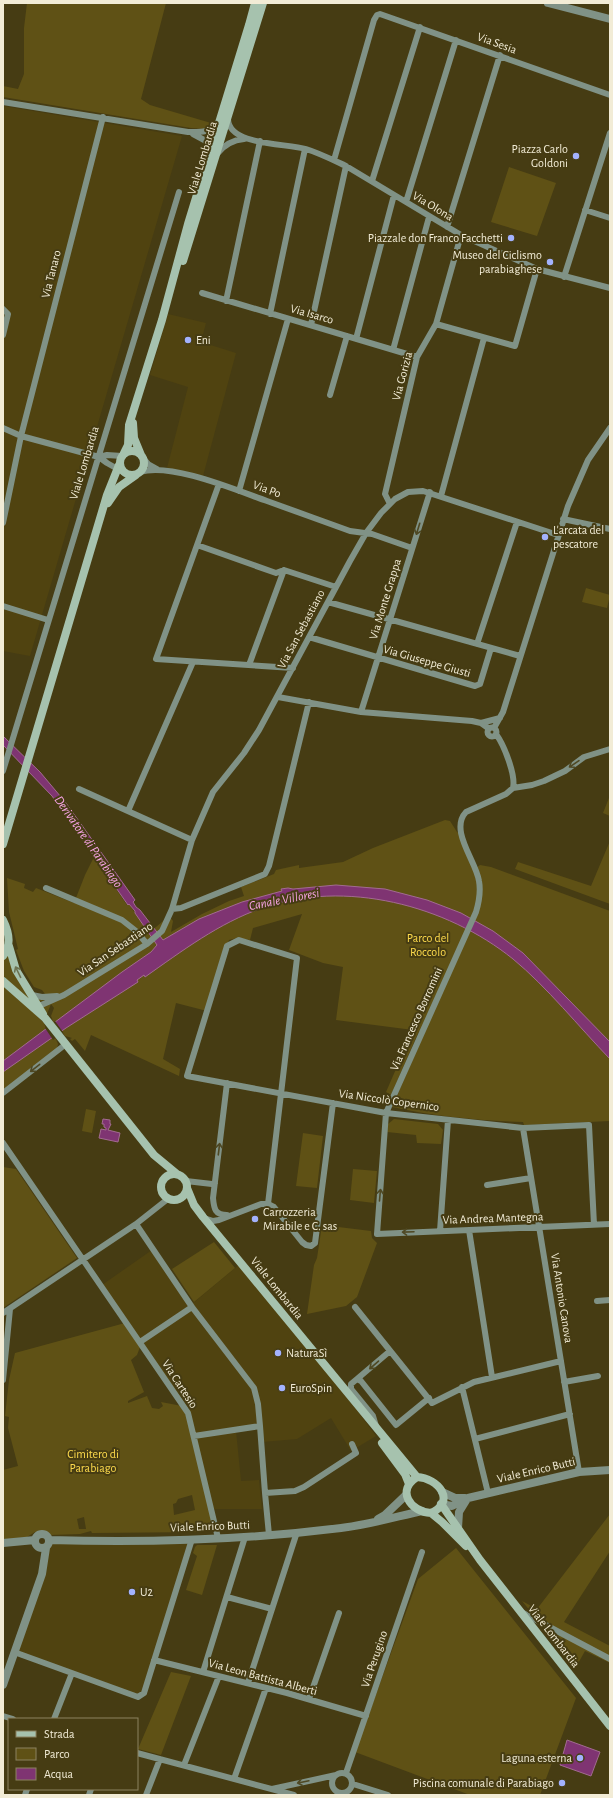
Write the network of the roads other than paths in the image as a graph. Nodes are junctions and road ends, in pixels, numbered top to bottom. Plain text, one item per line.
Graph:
1 (254, 3) edge
2 (263, 3) edge
3 (548, 3) edge
4 (610, 19) edge
5 (420, 27) junction
6 (456, 40) junction
7 (500, 56) junction
8 (610, 95) edge
9 (3, 102) edge
10 (103, 117) junction
11 (224, 118) junction
12 (188, 132) junction
13 (610, 133) edge
14 (248, 139) junction
15 (260, 141) junction
16 (305, 149) junction
17 (214, 153) junction
18 (334, 160) junction
19 (346, 166) junction
20 (372, 181) junction
21 (179, 192) dead end
22 (394, 195) junction
23 (406, 202) junction
24 (585, 210) junction
25 (429, 217) junction
26 (610, 218) edge
27 (447, 226) junction
28 (461, 235) junction
29 (537, 269) junction
30 (564, 277) junction
31 (610, 288) edge
32 (202, 293) dead end
33 (226, 300) junction
34 (3, 309) edge
35 (270, 314) junction
36 (288, 319) junction
37 (436, 324) junction
38 (311, 325) junction
39 (3, 334) edge
40 (347, 336) junction
41 (484, 338) junction
42 (356, 339) junction
43 (393, 350) junction
44 (417, 357) junction
45 (330, 395) dead end
46 (135, 410) junction
47 (3, 428) edge
48 (610, 428) edge
49 (21, 436) junction
50 (123, 454) junction
51 (99, 456) junction
52 (142, 456) junction
53 (120, 469) junction
54 (160, 470) junction
55 (138, 473) junction
56 (219, 484) junction
57 (239, 491) junction
58 (430, 492) junction
59 (441, 496) junction
60 (390, 504) junction
61 (103, 515) junction
62 (563, 519) junction
63 (517, 522) junction
64 (3, 523) edge
65 (610, 529) edge
66 (366, 533) junction
67 (558, 535) junction
68 (197, 545) junction
69 (412, 548) junction
70 (284, 570) junction
71 (336, 587) junction
72 (328, 602) junction
73 (3, 606) edge
74 (48, 620) junction
75 (390, 620) junction
76 (309, 637) junction
77 (477, 644) junction
78 (491, 648) junction
79 (520, 656) junction
80 (378, 658) junction
81 (193, 662) junction
82 (249, 665) junction
83 (293, 668) junction
84 (278, 697) junction
85 (309, 702) junction
86 (361, 712) junction
87 (500, 718) junction
88 (481, 723) junction
89 (493, 730) junction
90 (610, 749) edge
91 (3, 771) edge
92 (513, 788) junction
93 (79, 789) dead end
94 (128, 811) junction
95 (192, 840) junction
96 (3, 844) edge
97 (46, 888) dead end
98 (172, 909) junction
99 (3, 920) edge
100 (147, 944) junction
101 (9, 946) junction
102 (3, 956) edge
103 (3, 981) edge
104 (32, 995) junction
105 (64, 995) junction
106 (50, 1001) junction
107 (29, 1005) junction
108 (39, 1006) junction
109 (47, 1021) junction
110 (66, 1044) junction
111 (227, 1083) junction
112 (3, 1093) edge
113 (281, 1093) junction
114 (333, 1103) junction
115 (386, 1113) junction
116 (448, 1120) junction
117 (523, 1128) junction
118 (3, 1143) edge
119 (154, 1155) junction
120 (177, 1174) junction
121 (531, 1178) junction
122 (164, 1179) junction
123 (215, 1183) junction
124 (186, 1185) junction
125 (487, 1185) dead end
126 (169, 1198) junction
127 (180, 1198) junction
128 (268, 1204) junction
129 (194, 1205) junction
130 (230, 1216) junction
131 (203, 1217) junction
132 (219, 1220) junction
133 (136, 1224) junction
134 (610, 1224) edge
135 (594, 1225) junction
136 (539, 1227) junction
137 (469, 1230) junction
138 (440, 1231) junction
139 (376, 1234) joint
140 (218, 1235) junction
141 (83, 1260) junction
142 (610, 1300) edge
143 (597, 1301) dead end
144 (192, 1307) junction
145 (355, 1307) dead end
146 (10, 1309) junction
147 (3, 1313) edge
148 (140, 1342) junction
149 (390, 1351) junction
150 (561, 1361) junction
151 (598, 1376) dead end
152 (492, 1377) junction
153 (357, 1379) junction
154 (3, 1380) edge
155 (564, 1382) junction
156 (341, 1386) junction
157 (462, 1388) junction
158 (430, 1401) junction
159 (570, 1414) junction
160 (260, 1426) junction
161 (377, 1429) junction
162 (194, 1436) junction
163 (475, 1439) junction
164 (352, 1444) dead end
165 (610, 1470) edge
166 (579, 1472) junction
167 (417, 1477) junction
168 (409, 1484) junction
169 (442, 1492) junction
170 (265, 1493) junction
171 (488, 1493) junction
172 (406, 1495) junction
173 (468, 1498) junction
174 (441, 1504) junction
175 (422, 1511) junction
176 (430, 1513) junction
177 (372, 1523) junction
178 (458, 1528) junction
179 (297, 1532) junction
180 (268, 1535) junction
181 (245, 1537) junction
182 (218, 1538) junction
183 (35, 1540) junction
184 (192, 1540) junction
185 (3, 1543) edge
186 (48, 1544) junction
187 (422, 1552) dead end
188 (480, 1560) junction
189 (227, 1596) junction
190 (272, 1609) junction
191 (520, 1612) junction
192 (339, 1613) dead end
193 (14, 1652) junction
194 (610, 1659) edge
195 (154, 1660) junction
196 (203, 1672) junction
197 (72, 1673) junction
198 (219, 1676) junction
199 (248, 1683) junction
200 (3, 1684) edge
201 (266, 1688) junction
202 (309, 1699) junction
203 (366, 1716) junction
204 (54, 1718) edge
205 (610, 1726) edge
206 (138, 1753) edge
207 (160, 1759) junction
208 (184, 1766) junction
209 (346, 1773) junction
210 (336, 1775) junction
211 (234, 1779) junction
212 (353, 1784) junction
213 (269, 1792) edge
214 (335, 1793) edge
215 (146, 1795) edge
216 (294, 1795) edge
217 (388, 1795) edge

1 - 11 main road, Viale Lombardia
2 - 11 main road, Viale Lombardia
3 - 4 street
5 - 6 street, Via Sesia
5 - 18 street, Via Sesia
5 - 20 street
6 - 7 street, Via Sesia
6 - 23 street
7 - 8 street, Via Sesia
7 - 27 street
9 - 10 street
10 - 12 street
10 - 49 street, Via Tanaro
11 - 12 street
11 - 14 street, Via Olona
11 - 17 main road, Viale Lombardia
12 - 17 street
13 - 24 street
14 - 15 street, Via Olona
14 - 17 street, Via Olona
15 - 16 street, Via Olona
15 - 33 street
16 - 18 street, Via Olona
16 - 35 street
17 - 46 main road, Viale Lombardia
18 - 19 street, Via Olona
19 - 20 street, Via Olona
19 - 38 street
20 - 22 street, Via Olona
21 - 51 street, Viale Lombardia
22 - 23 street, Via Olona
22 - 42 street
23 - 25 street, Via Olona
24 - 26 street
24 - 30 street
25 - 27 street, Via Olona
25 - 43 street
27 - 28 street, Via Olona
28 - 29 street, Via Olona
28 - 37 street, Via Gorizia
29 - 30 street, Via Olona
29 - 41 street
30 - 31 street, Via Olona
32 - 33 street, Via Isarco
33 - 35 street, Via Isarco
34 - 39 street
35 - 36 street, Via Isarco
36 - 38 street, Via Isarco
36 - 57 street
37 - 41 street
37 - 44 street, Via Gorizia
38 - 40 street, Via Isarco
40 - 42 street, Via Isarco
40 - 45 street
41 - 59 street
42 - 43 street, Via Isarco
43 - 44 street, Via Isarco
44 - 60 street, Via Gorizia
46 - 50 main road, Viale Lombardia
46 - 52 main road, Viale Lombardia
47 - 49 street
48 - 62 street
49 - 51 street
49 - 64 street, Via Tanaro
50 - 51 street
50 - 52 main road
50 - 53 main road, Viale Lombardia
51 - 53 street
51 - 74 street, Viale Lombardia
52 - 54 street, Via Po
52 - 55 main road
53 - 55 main road
53 - 61 main road, Viale Lombardia
54 - 55 street, Via Po
54 - 56 street, Via Po
55 - 61 main road, Viale Lombardia
56 - 57 street, Via Po
56 - 68 street
57 - 66 street, Via Po
58 - 59 street, Via San Sebastiano
58 - 60 street, Via San Sebastiano
58 -> 69 street, Via Monte Grappa
59 - 63 street, Via San Sebastiano
60 - 66 street, Via San Sebastiano
61 - 96 main road, Viale Lombardia
62 - 65 street
62 - 67 street
63 - 67 street, Via San Sebastiano
63 - 77 street
66 - 69 street, Via Po
66 - 71 street, Via San Sebastiano
67 - 79 street
68 - 70 street
68 - 81 street
69 - 75 street, Via Monte Grappa
70 - 71 street
70 - 82 street
71 - 72 street, Via San Sebastiano
72 - 75 street
72 - 76 street, Via San Sebastiano
73 - 74 street
74 - 91 street, Viale Lombardia
75 - 77 street
75 - 80 street, Via Monte Grappa
76 - 80 street, Via Giuseppe Giusti
76 - 83 street, Via San Sebastiano
77 - 78 street
78 - 79 street
78 - 80 street, Via Giuseppe Giusti
79 - 87 street
80 - 86 street, Via Monte Grappa
81 - 82 street
81 - 94 street
82 - 83 street
83 - 84 street, Via San Sebastiano
84 - 85 street
84 - 95 street, Via San Sebastiano
85 - 86 street
85 - 98 street
86 - 88 street
87 - 88 street
87 - 89 street
88 - 89 street
89 - 92 street
90 -> 92 street
92 - 115 street, Via Francesco Borromini
93 - 94 street
94 - 95 street
95 - 98 street, Via San Sebastiano
97 - 100 street
98 - 100 street, Via San Sebastiano
99 - 101 main road, Viale Lombardia
100 - 105 street, Via San Sebastiano
101 - 102 main road
104 -> 101 main road, Viale Lombardia
103 - 107 main road, Viale Lombardia
104 - 105 street, Via San Sebastiano
104 - 108 main road, Viale Lombardia
105 - 106 street, Via San Sebastiano
106 - 108 street, Via San Sebastiano
106 - 109 street
107 - 108 street
107 - 109 main road, Viale Lombardia
108 - 109 main road, Viale Lombardia
109 - 110 main road, Viale Lombardia
110 -> 112 street
110 - 119 main road, Viale Lombardia
111 - 113 street, Via Niccolò Copernico
111 - 113 street, Via Niccolò Copernico
123 -> 111 street
113 - 114 street, Via Niccolò Copernico
113 - 128 street
114 - 115 street, Via Niccolò Copernico
114 - 128 street
115 - 116 street, Via Niccolò Copernico
139 -> 115 street, Via Francesco Borromini
116 - 117 street, Via Niccolò Copernico
116 - 138 street
117 - 121 street, Via Antonio Canova
117 - 135 street, Via Niccolò Copernico
118 - 141 street, Via Cartesio
119 - 120 main road, Viale Lombardia
119 - 122 main road, Viale Lombardia
120 - 122 main road
120 - 124 main road, Viale Lombardia
121 - 125 street
121 - 136 street, Via Antonio Canova
122 - 126 main road, Viale Lombardia
123 - 124 street
123 - 130 street
124 - 127 main road
124 - 129 main road, Viale Lombardia
126 - 127 main road, Viale Lombardia
126 - 133 street
127 - 129 main road, Viale Lombardia
128 - 130 street
129 - 131 main road, Viale Lombardia
130 - 132 street
131 - 132 street
131 - 140 main road, Viale Lombardia
132 - 140 street
133 - 141 street
133 - 144 street
134 - 135 street, Via Andrea Mantegna
135 - 136 street, Via Andrea Mantegna
136 - 137 street, Via Andrea Mantegna
136 - 150 street, Via Antonio Canova
137 - 138 street, Via Andrea Mantegna
137 - 152 street
138 -> 139 street, Via Andrea Mantegna
140 - 156 main road, Viale Lombardia
141 - 146 street
141 - 148 street, Via Cartesio
142 - 143 street
144 - 148 street
144 - 160 street
145 - 149 street
146 - 147 street
146 - 154 street
148 - 162 street, Via Cartesio
149 -> 153 street
149 - 158 street
150 - 152 street
150 - 155 street, Via Antonio Canova
151 - 155 street
152 - 157 street
153 - 158 street
153 - 161 street
155 - 159 street, Via Antonio Canova
156 - 161 main road, Viale Lombardia
156 - 168 main road, Viale Lombardia
157 - 158 street
157 - 163 street
159 - 163 street
159 - 166 street, Via Antonio Canova
160 - 162 street
160 - 170 street
161 - 167 main road, Viale Lombardia
162 - 182 street, Via Cartesio
163 - 171 street
164 - 170 street
165 - 166 street, Viale Enrico Butti
166 - 171 street, Viale Enrico Butti
167 - 168 main road
167 - 169 main road
168 - 172 main road
169 - 173 street
169 - 174 main road
170 - 180 street
171 - 173 street, Viale Enrico Butti
172 - 175 main road
172 - 177 street
173 - 174 street
173 - 178 street
174 - 176 main road
174 - 178 main road, Viale Lombardia
175 - 176 main road
175 - 177 street, Viale Enrico Butti
176 - 188 main road, Viale Lombardia
177 - 179 street, Viale Enrico Butti
178 - 188 main road, Viale Lombardia
179 - 180 street, Viale Enrico Butti
179 - 190 street
180 - 181 street, Viale Enrico Butti
181 - 182 street, Viale Enrico Butti
181 - 189 street
182 - 184 street, Viale Enrico Butti
183 - 185 street
183 - 186 street
183 - 186 street, Viale Enrico Butti
184 - 186 street, Viale Enrico Butti
184 - 195 street
186 - 193 street
187 - 203 street, Via Perugino
188 - 191 main road, Viale Lombardia
189 - 190 street
189 - 196 street
190 - 199 street
191 - 194 street
191 - 205 main road, Viale Lombardia
192 - 202 street
193 - 197 street
193 - 200 street
195 - 196 street, Via Leon Battista Alberti
195 - 197 street
196 - 198 street, Via Leon Battista Alberti
197 - 204 street
198 - 199 street, Via Leon Battista Alberti
198 - 208 street
199 - 201 street, Via Leon Battista Alberti
201 - 202 street, Via Leon Battista Alberti
201 - 211 street
202 - 203 street, Via Leon Battista Alberti
203 - 209 street, Via Perugino
206 - 207 street
207 - 208 street
207 - 215 street
208 - 211 street
209 - 210 street
209 - 212 street
210 -> 213 street
210 - 214 street
211 - 213 street
212 - 214 street
212 - 217 street
213 - 216 street

